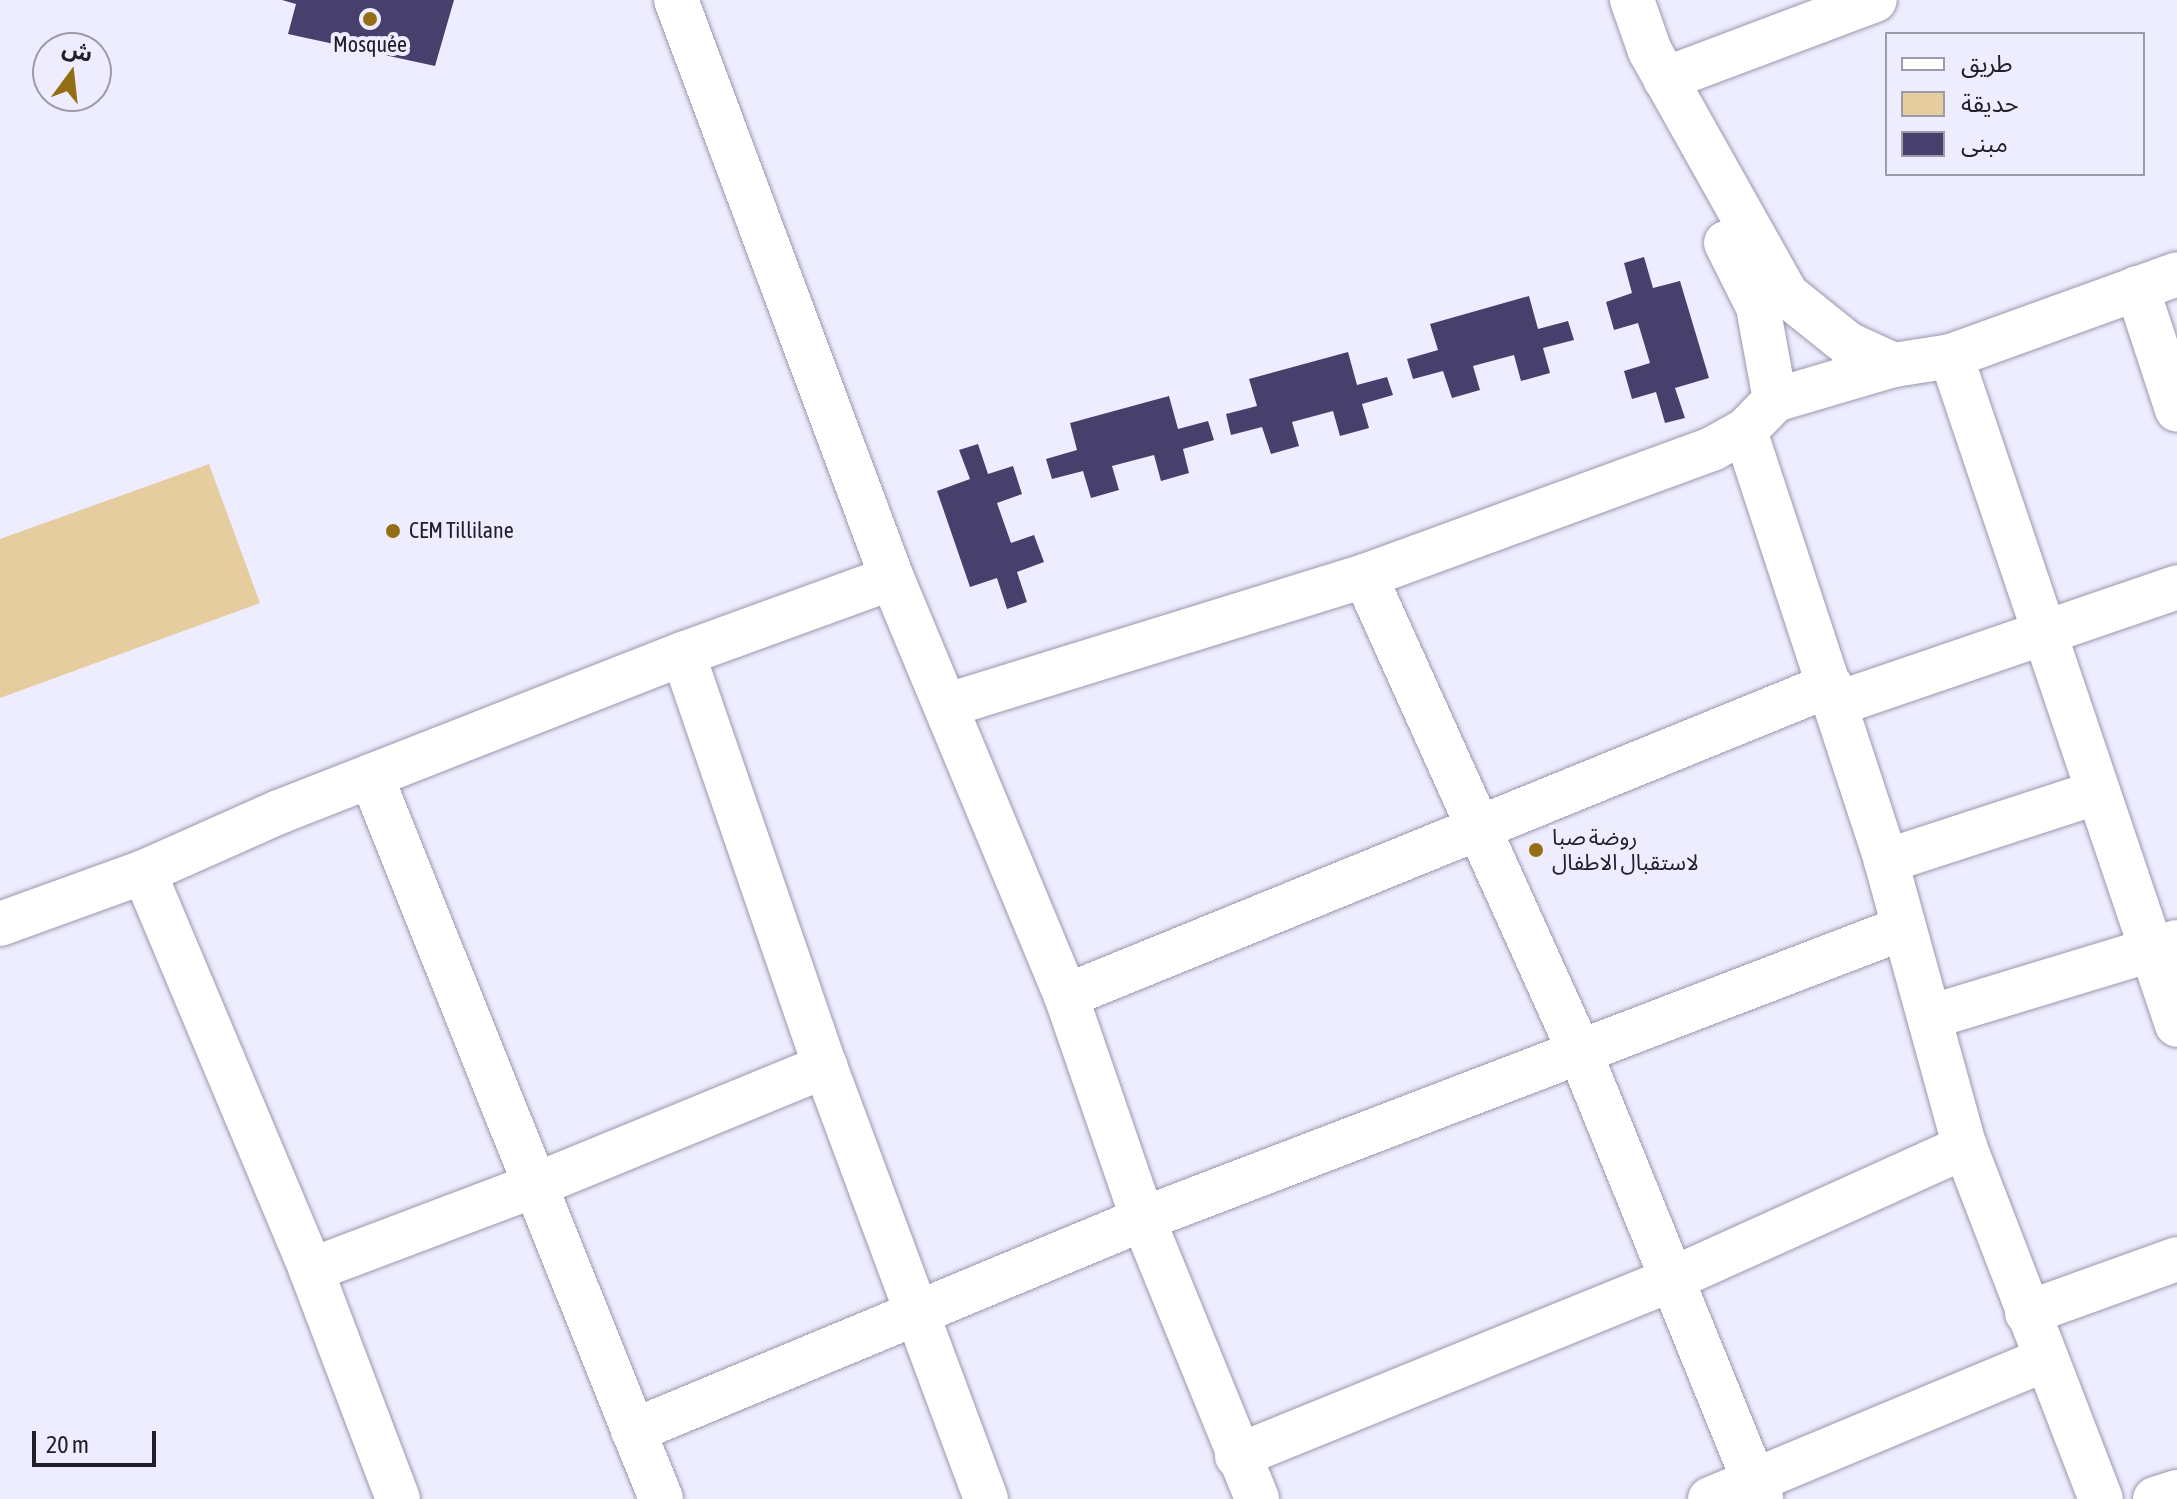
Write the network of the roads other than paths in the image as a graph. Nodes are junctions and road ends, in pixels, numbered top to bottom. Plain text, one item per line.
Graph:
1 (676, 0) edge
2 (1607, 0) edge
3 (1632, 0) edge
4 (1875, 0) edge
5 (1665, 79) junction
6 (2157, 281) edge
7 (1951, 356) junction
8 (1894, 365) junction
9 (1775, 400) junction
10 (2177, 410) edge
11 (1745, 431) junction
12 (1365, 576) junction
13 (892, 578) junction
14 (2177, 587) edge
15 (2043, 630) junction
16 (683, 654) junction
17 (1833, 694) junction
18 (948, 705) junction
19 (371, 776) junction
20 (2098, 792) junction
21 (1478, 827) junction
22 (1886, 861) junction
23 (144, 872) junction
24 (0, 924) edge
25 (1901, 929) junction
26 (2164, 946) edge
27 (1066, 996) junction
28 (1930, 1017) junction
29 (2177, 1025) edge
30 (1581, 1055) junction
31 (825, 1066) junction
32 (1965, 1147) junction
33 (533, 1186) junction
34 (1143, 1219) junction
35 (2177, 1259) edge
36 (311, 1270) junction
37 (1670, 1280) junction
38 (915, 1312) junction
39 (2027, 1313) junction
40 (2046, 1359) junction
41 (633, 1431) junction
42 (1237, 1456) junction
43 (1758, 1490) edge
44 (2177, 1492) edge
45 (398, 1499) edge
46 (661, 1499) edge
47 (986, 1499) edge
48 (1257, 1499) edge
49 (1710, 1499) edge
50 (2101, 1499) edge
51 (2155, 1499) edge

1 - 13 street
2 - 9 street
3 - 5 street
4 - 5 street
5 - 8 street
6 - 7 street
6 - 10 street
7 - 8 street
7 - 15 street
8 - 9 street
9 - 11 street
11 - 12 street
11 - 17 street
12 - 18 street
12 - 21 street
13 - 16 street
13 - 18 street
14 - 15 street
15 - 17 street
15 - 20 street
16 - 19 street
16 - 31 street
17 - 21 street
17 - 22 street
18 - 27 street
19 - 23 street
19 - 33 street
20 - 22 street
20 - 26 street
21 - 27 street
21 - 30 street
22 - 25 street
23 - 24 street
23 - 36 street
25 - 28 street
25 - 30 street
26 - 28 street
26 - 29 street
27 - 34 street
28 - 32 street
30 - 34 street
30 - 37 street
31 - 33 street
31 - 38 street
32 - 37 street
32 - 39 street
33 - 36 street
33 - 41 street
34 - 38 street
34 - 42 street
35 - 39 street
36 - 45 street
37 - 42 street
37 - 43 street
38 - 41 street
38 - 47 street
39 - 40 street
40 - 43 street
40 - 50 street
41 - 46 street
42 - 48 street
43 - 49 street
44 - 51 street

